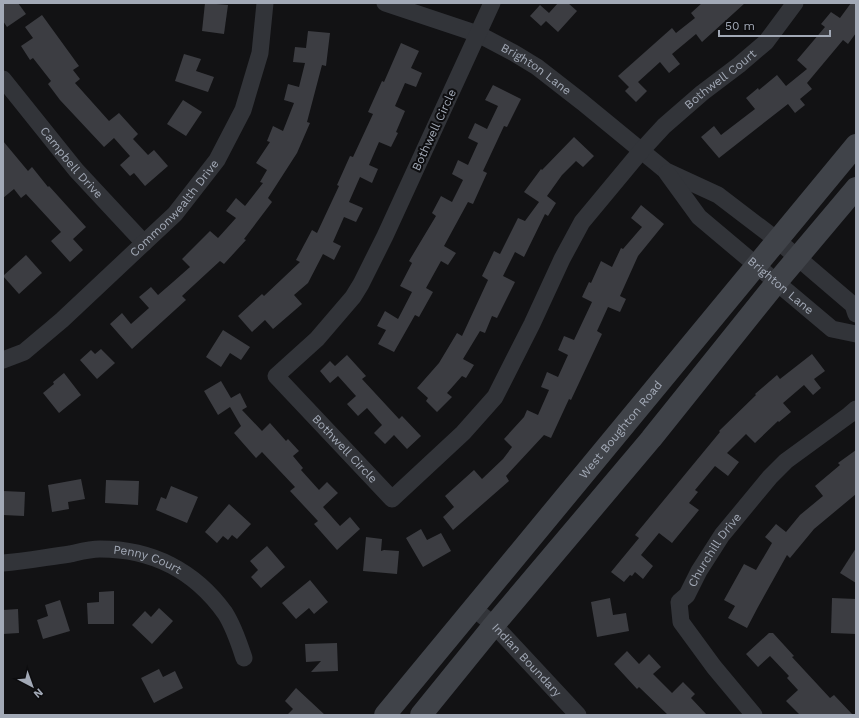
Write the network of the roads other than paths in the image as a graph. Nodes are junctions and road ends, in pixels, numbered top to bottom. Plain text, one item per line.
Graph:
1 (264, 3) edge
2 (385, 3) edge
3 (492, 3) edge
4 (795, 3) edge
5 (478, 34) junction
6 (3, 79) edge
7 (856, 145) edge
8 (641, 151) junction
9 (666, 171) junction
10 (856, 188) edge
11 (777, 240) junction
12 (144, 243) junction
13 (798, 258) junction
14 (756, 265) junction
15 (776, 283) junction
16 (856, 314) edge
17 (856, 334) edge
18 (3, 360) edge
19 (856, 409) edge
20 (3, 563) edge
21 (473, 608) junction
22 (494, 625) junction
23 (244, 658) dead end
24 (385, 715) edge
25 (421, 715) edge
26 (578, 715) edge
27 (754, 715) edge

1 - 12 street, Commonwealth Drive
2 - 5 street, Brighton Lane
3 - 5 street
4 - 8 street, Bothwell Court
5 - 8 street, Brighton Lane
5 - 8 street, Bothwell Circle
6 - 12 street, Campbell Drive
7 - 11 main road, West Boughton Road
8 - 9 street, Brighton Lane
9 - 11 street, Brighton Lane
9 - 14 street, Brighton Lane
10 - 13 main road
11 - 13 street, Brighton Lane
11 - 14 main road, West Boughton Road
12 - 18 street, Commonwealth Drive
13 - 15 main road
13 - 16 street, Brighton Lane
14 - 15 street, Brighton Lane
14 - 21 main road, West Boughton Road
15 - 17 street, Brighton Lane
15 - 22 main road
19 - 27 street, Churchill Drive
20 - 23 street, Penny Court
21 - 22 street, Indian Boundary
21 - 24 main road, West Boughton Road
22 - 25 main road
22 - 26 street, Indian Boundary

